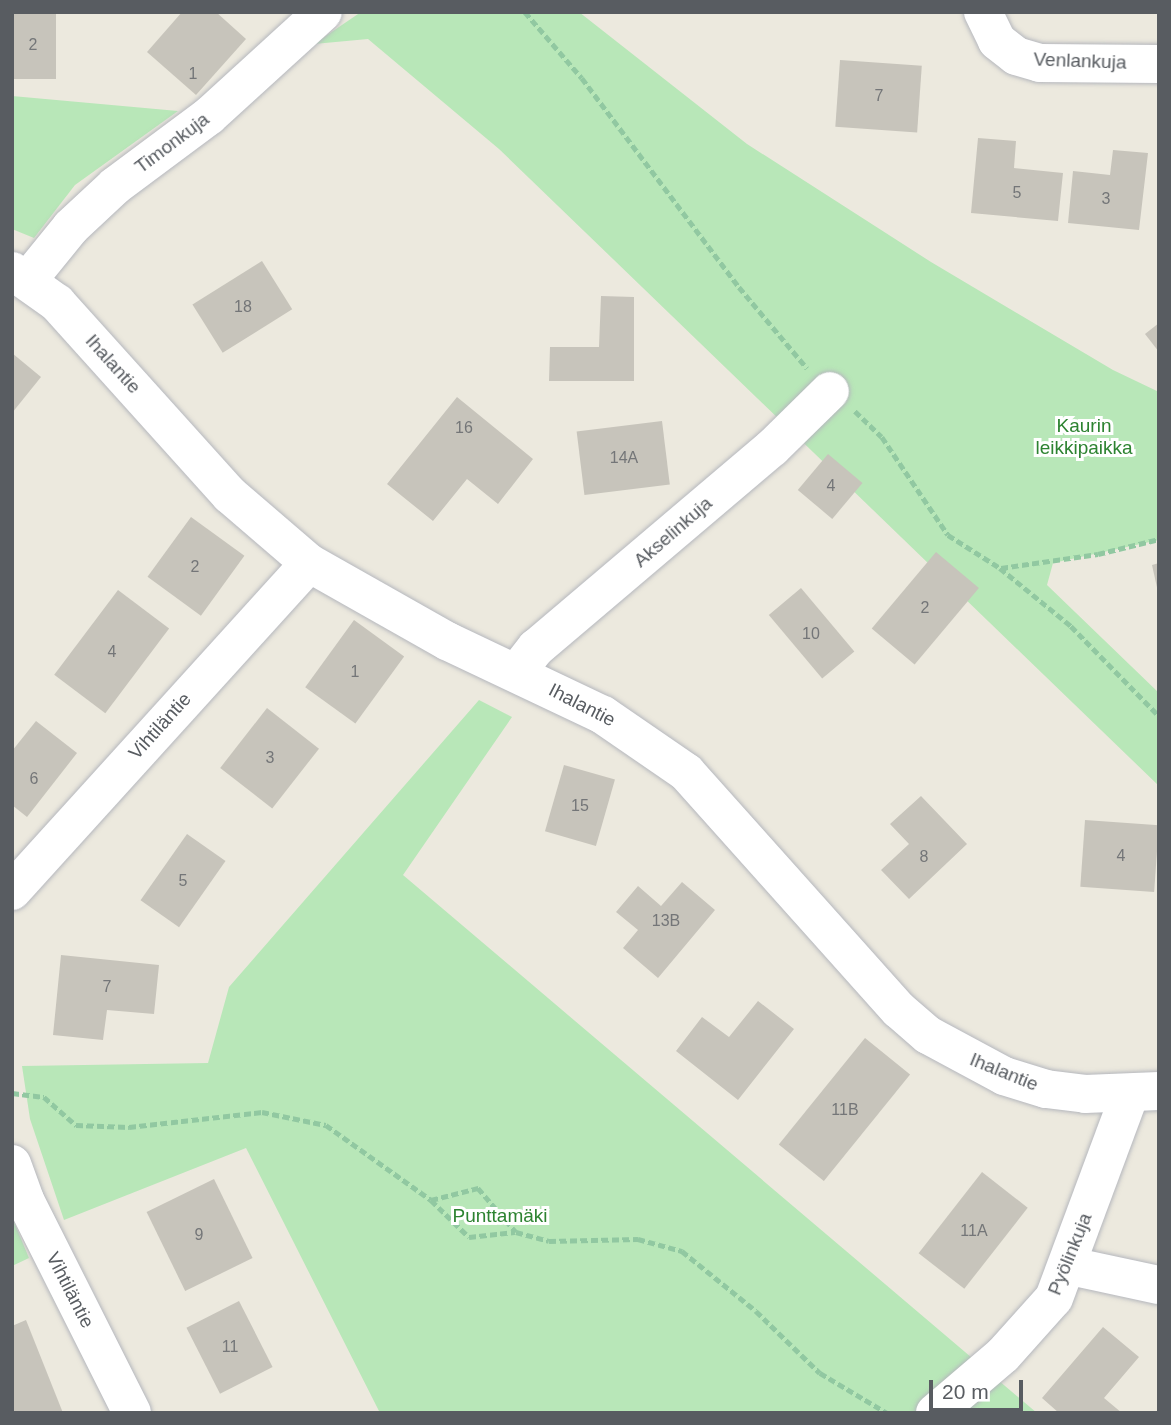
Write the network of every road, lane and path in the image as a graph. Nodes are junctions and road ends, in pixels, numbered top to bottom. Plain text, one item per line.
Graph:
1 (323, 12) edge
2 (983, 12) edge
3 (1159, 64) edge
4 (20, 276) edge
5 (830, 391) dead end
6 (1159, 539) edge
7 (309, 563) junction
8 (1000, 568) dead end
9 (517, 672) junction
10 (12, 891) edge
11 (12, 1093) edge
12 (1144, 1093) edge
13 (12, 1164) edge
14 (431, 1200) junction
15 (516, 1232) junction
16 (1070, 1266) junction
17 (1159, 1285) edge
18 (132, 1413) edge
19 (887, 1413) edge
20 (935, 1413) edge

1 - 4 street, Timonkuja
2 - 3 street, Venlankuja
4 - 7 street, Ihalantie
5 - 9 street, Akselinkuja
6 - 8 path
7 - 9 street, Ihalantie
7 - 10 street, Vihtiläntie
9 - 12 street, Ihalantie
11 - 14 path
12 - 16 street, Pyölinkuja
13 - 18 street, Vihtiläntie
14 - 15 path
14 - 15 path
15 - 19 path
16 - 17 street
16 - 20 street, Pyölinkuja

